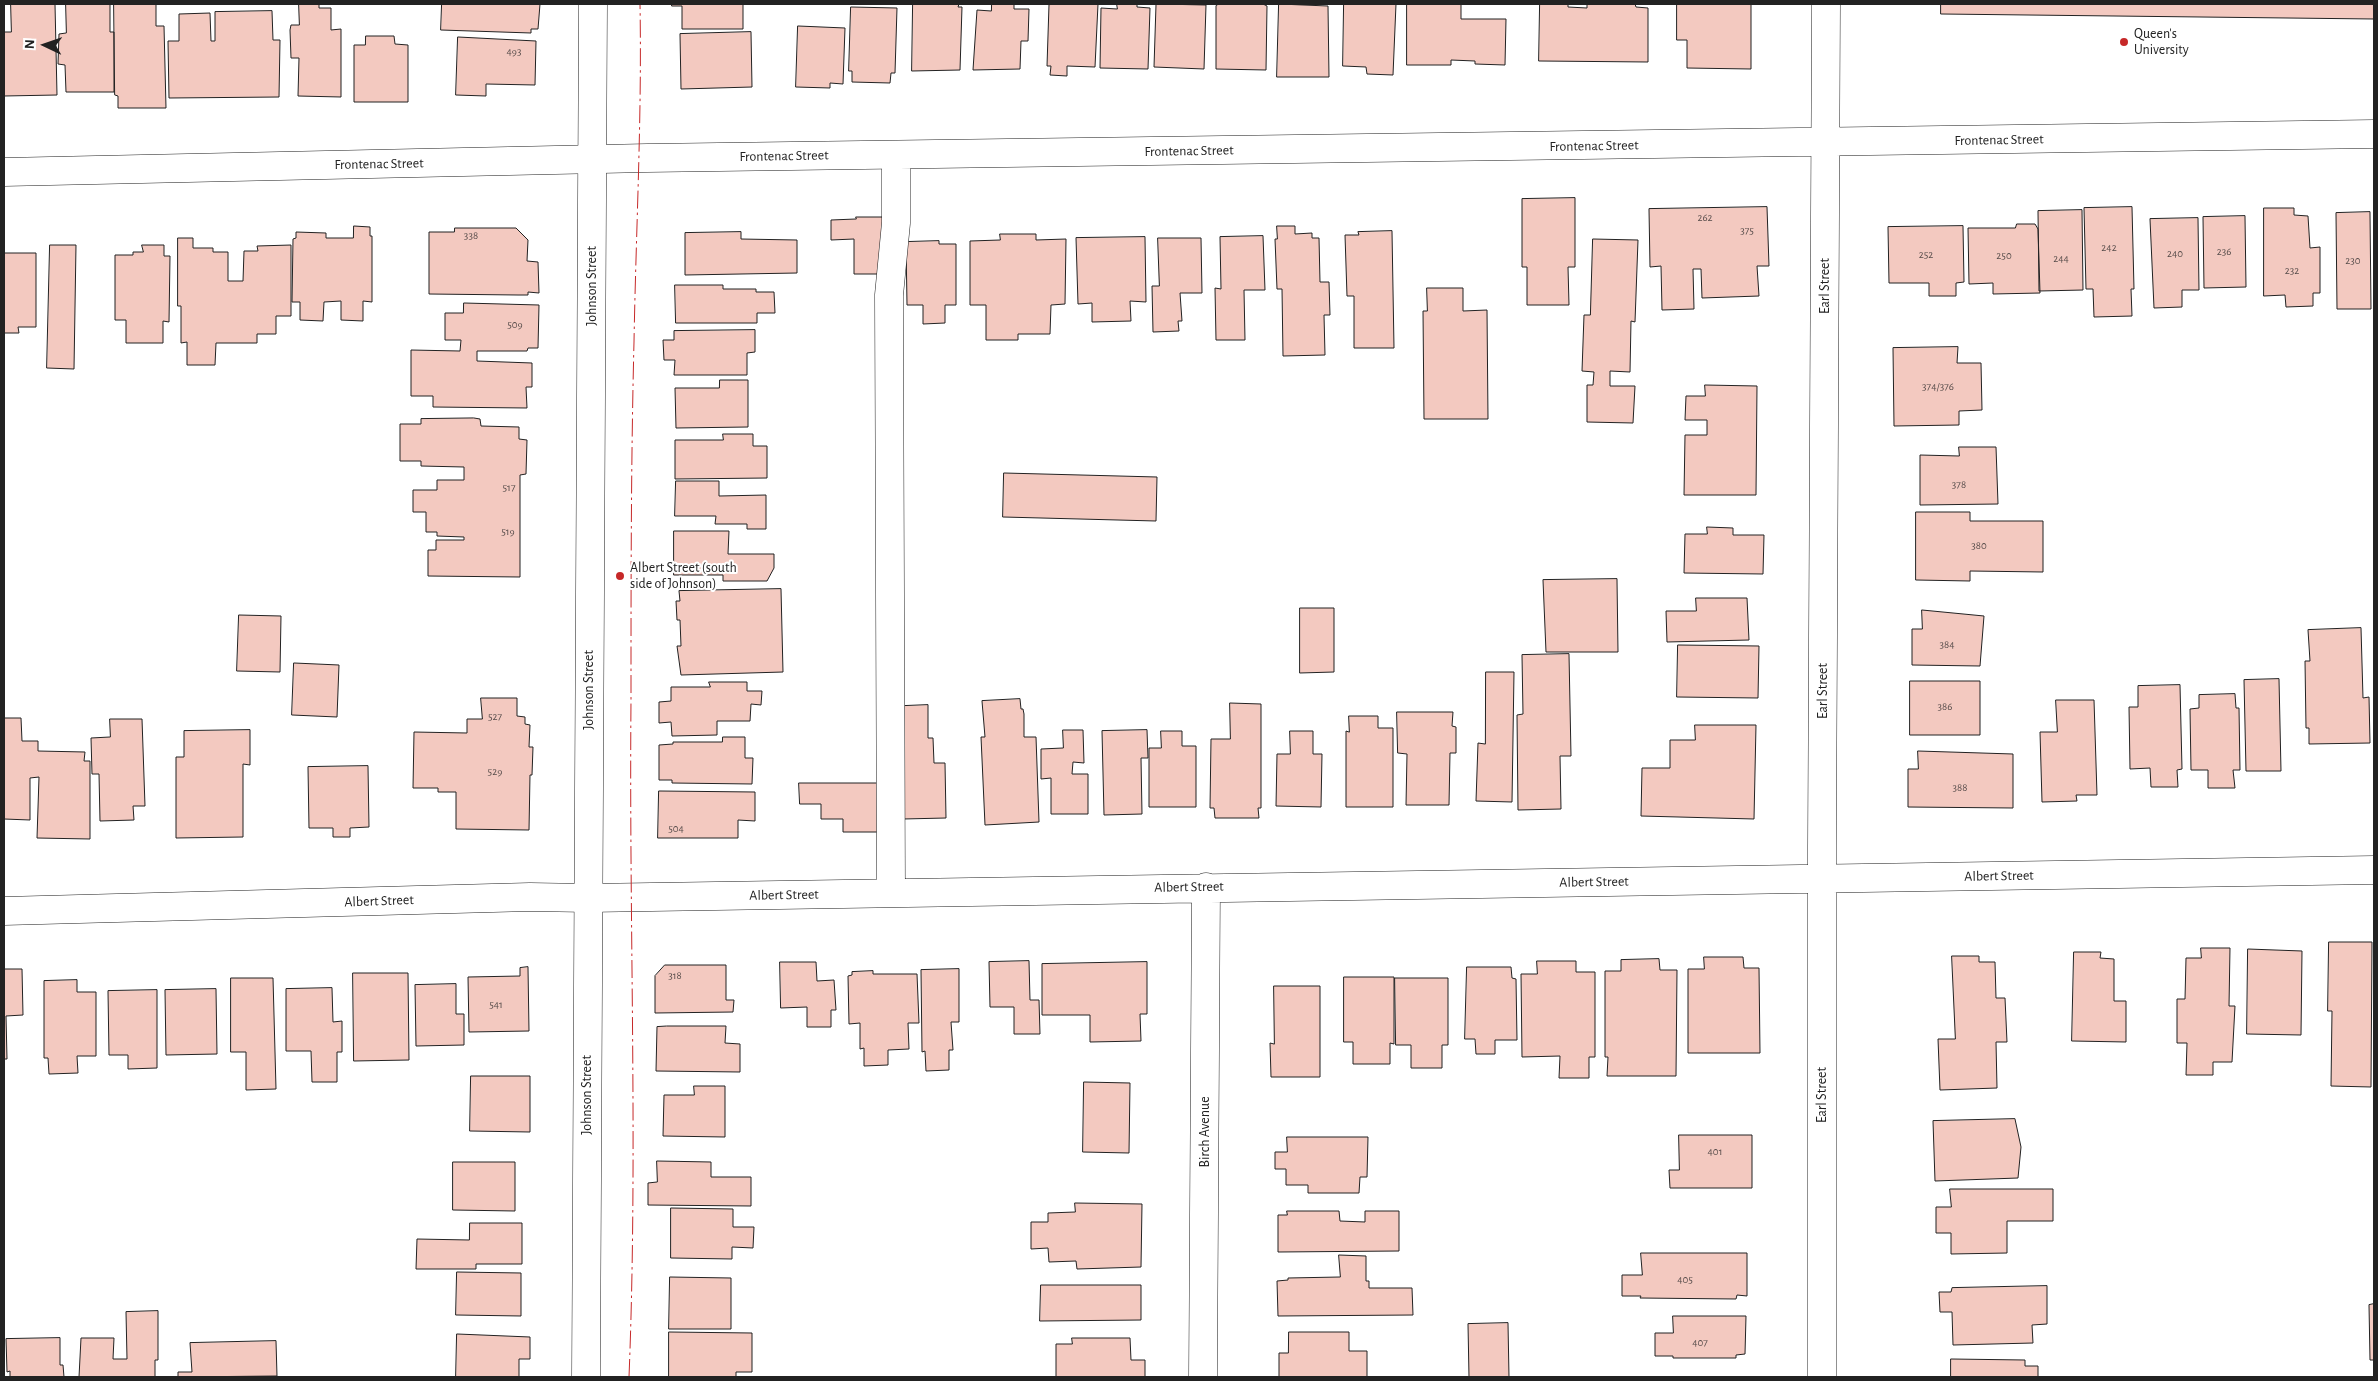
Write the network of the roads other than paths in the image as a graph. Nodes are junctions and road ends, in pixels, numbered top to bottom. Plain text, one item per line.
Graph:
1 (593, 4) edge
2 (1826, 4) edge
3 (2374, 134) edge
4 (1825, 143) junction
5 (896, 155) junction
6 (592, 159) junction
7 (4, 172) edge
8 (2374, 870) edge
9 (1822, 879) junction
10 (1206, 887) junction
11 (891, 893) junction
12 (588, 898) junction
13 (4, 911) edge
14 (586, 1377) edge
15 (1203, 1377) edge
16 (1822, 1377) edge

1 - 6 street, Johnson Street
2 - 4 street, Earl Street
3 - 4 street, Frontenac Street
4 - 5 street, Frontenac Street
4 - 9 street, Earl Street
5 - 6 street, Frontenac Street
5 - 11 street
6 - 7 street, Frontenac Street
6 - 12 street, Johnson Street
8 - 9 street, Albert Street
9 - 10 street, Albert Street
9 - 16 street, Earl Street
10 - 11 street, Albert Street
10 - 15 street, Birch Avenue
11 - 12 street, Albert Street
12 - 13 street, Albert Street
12 - 14 street, Johnson Street

